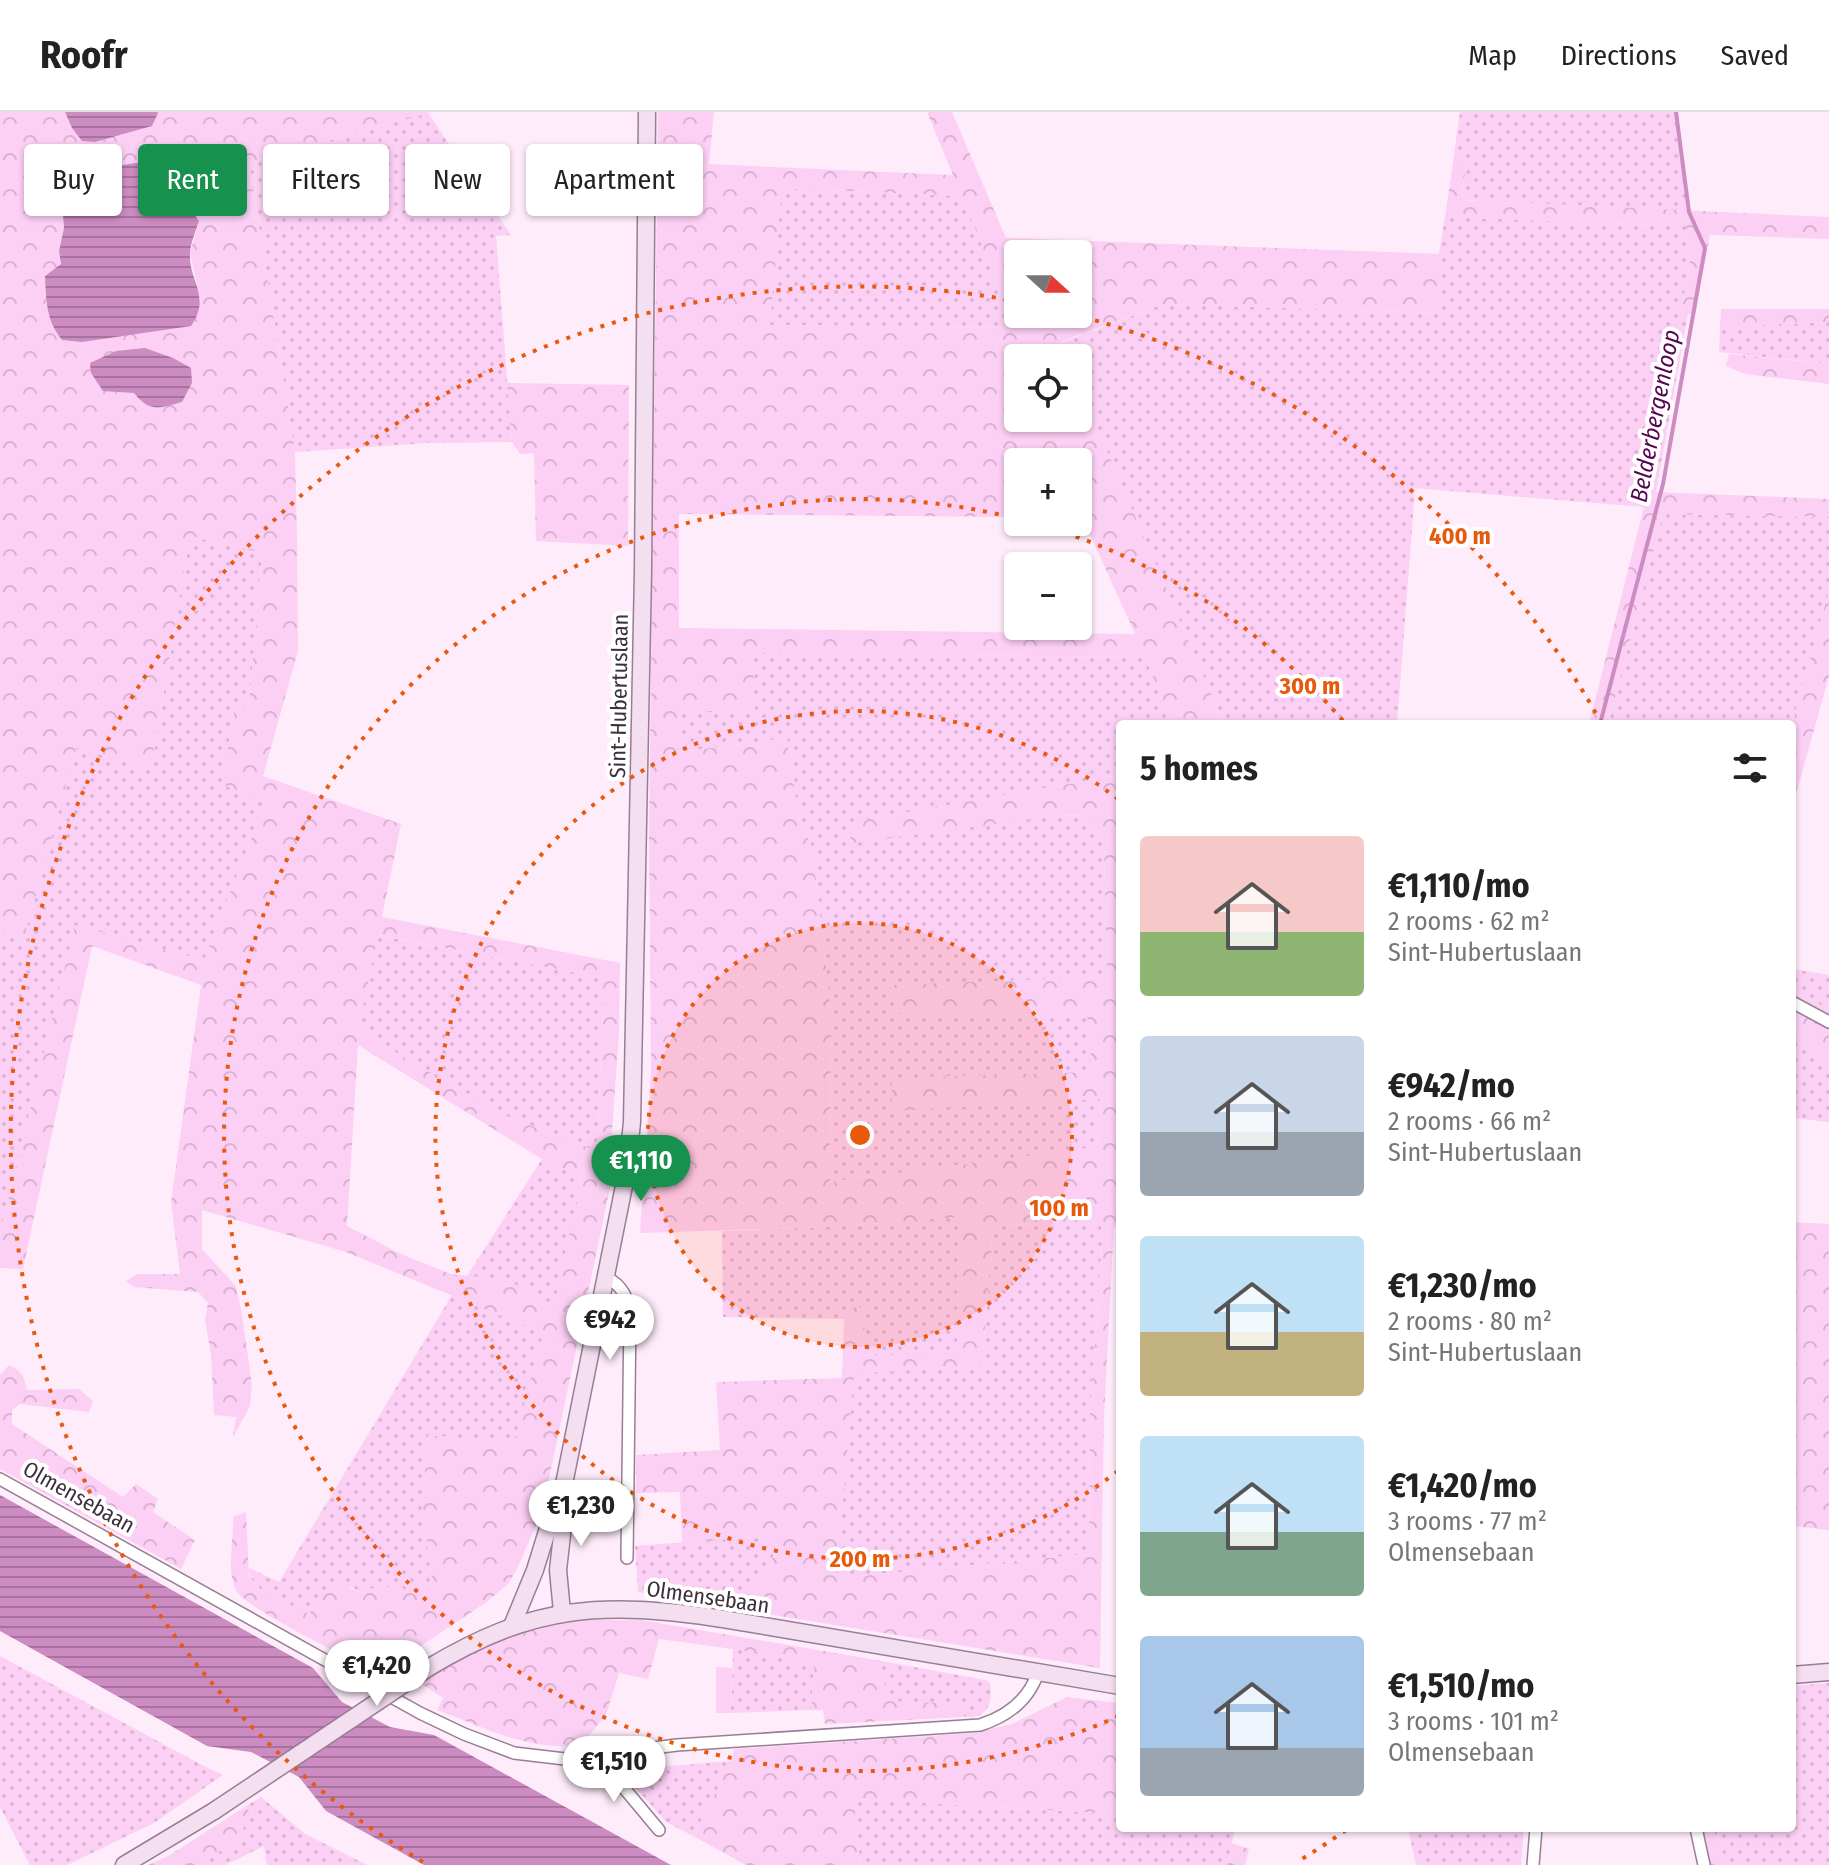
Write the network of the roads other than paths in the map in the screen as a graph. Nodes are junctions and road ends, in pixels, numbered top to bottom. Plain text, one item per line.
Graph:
1 (647, 112) edge
2 (1796, 1004) edge
3 (1829, 1022) edge
4 (607, 1278) junction
5 (0, 1479) edge
6 (563, 1489) junction
7 (627, 1558) dead end
8 (562, 1612) junction
9 (512, 1626) junction
10 (1038, 1672) junction
11 (1829, 1672) edge
12 (1796, 1675) edge
13 (1116, 1685) edge
14 (604, 1752) junction
15 (659, 1830) dead end
16 (1536, 1832) edge
17 (1697, 1832) edge
18 (124, 1865) edge
19 (1533, 1865) edge
20 (1704, 1865) edge

1 - 4 street, Sint-Hubertuslaan
2 - 3 street
4 - 6 street, Sint-Hubertuslaan
4 - 7 street
5 - 14 street, Olmensebaan
6 - 8 street, Sint-Hubertuslaan
6 - 9 street, Sint-Hubertuslaan
8 - 9 street, Olmensebaan
8 - 10 street, Olmensebaan
9 - 18 street, Olmensebaan, bridge
10 - 13 street, Olmensebaan
10 - 14 street, Olmensebaan
11 - 12 street
14 - 15 street
16 - 19 street
17 - 20 street

